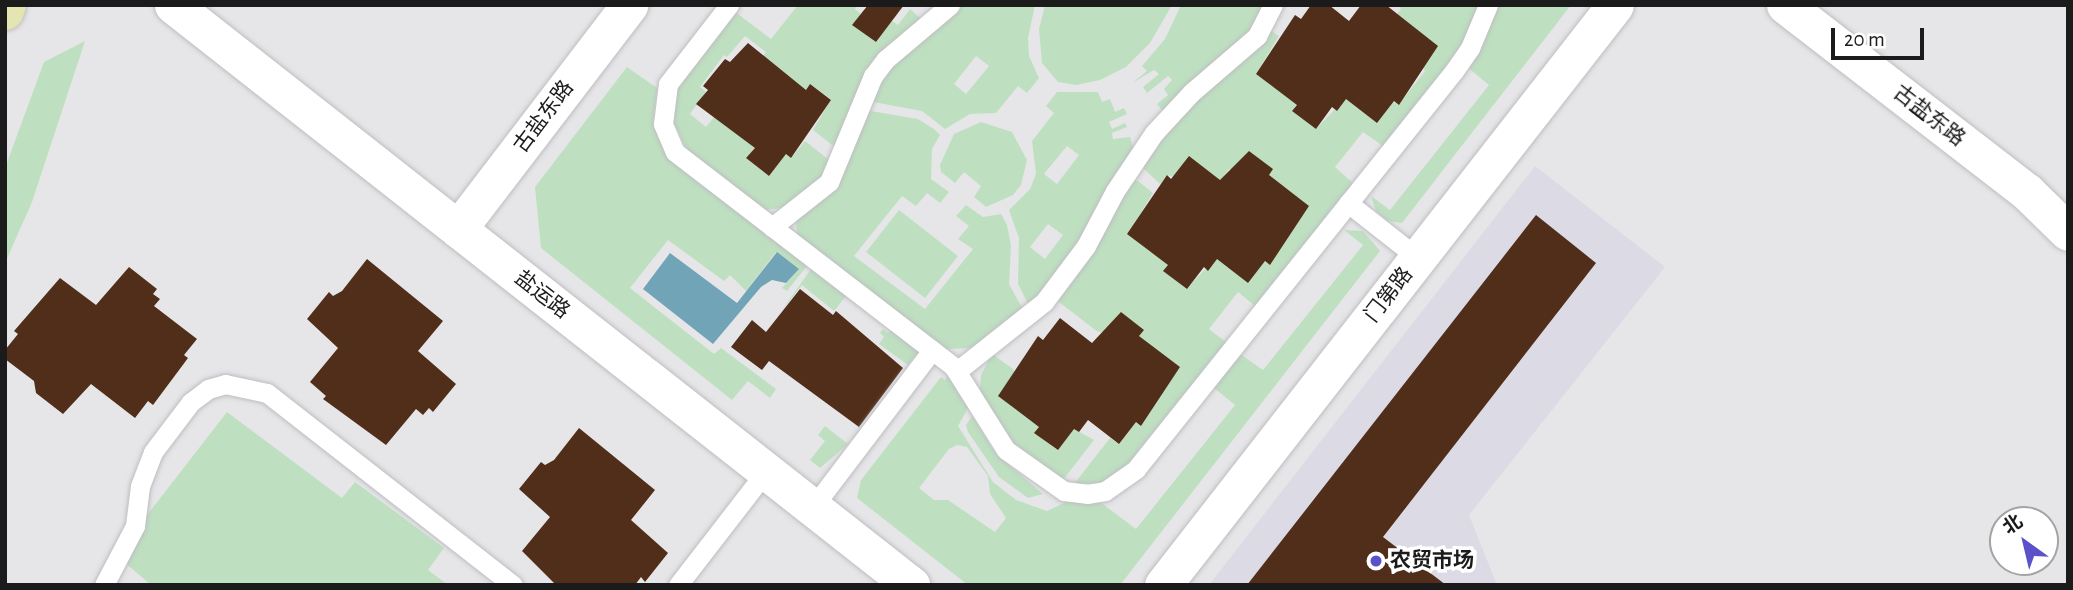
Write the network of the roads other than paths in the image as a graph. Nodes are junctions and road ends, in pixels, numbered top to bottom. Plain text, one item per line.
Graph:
1 (7, 5) edge
2 (173, 5) edge
3 (629, 5) edge
4 (729, 5) edge
5 (950, 5) edge
6 (1273, 5) edge
7 (1489, 5) edge
8 (1615, 5) edge
9 (1785, 5) edge
10 (5, 11) edge
11 (1348, 203) junction
12 (772, 227) junction
13 (458, 229) junction
14 (2068, 232) edge
15 (1418, 258) junction
16 (932, 350) junction
17 (957, 372) junction
18 (766, 471) junction
19 (813, 507) junction
20 (104, 585) edge
21 (513, 585) edge
22 (678, 585) edge
23 (911, 585) edge
24 (1163, 585) edge

1 - 10 main road
2 - 13 street, 盐运路
3 - 13 street, 古盐东路
4 - 12 lane
5 - 12 lane
6 - 17 lane
7 - 11 lane
8 - 15 street, 门第路
9 - 14 street, 古盐东路
11 - 15 lane
11 - 17 lane
12 - 16 lane
13 - 18 street, 盐运路
15 - 24 street, 门第路
16 - 17 lane
16 - 19 lane
18 - 19 street, 盐运路
18 - 22 lane
19 - 23 street, 盐运路
20 - 21 lane

